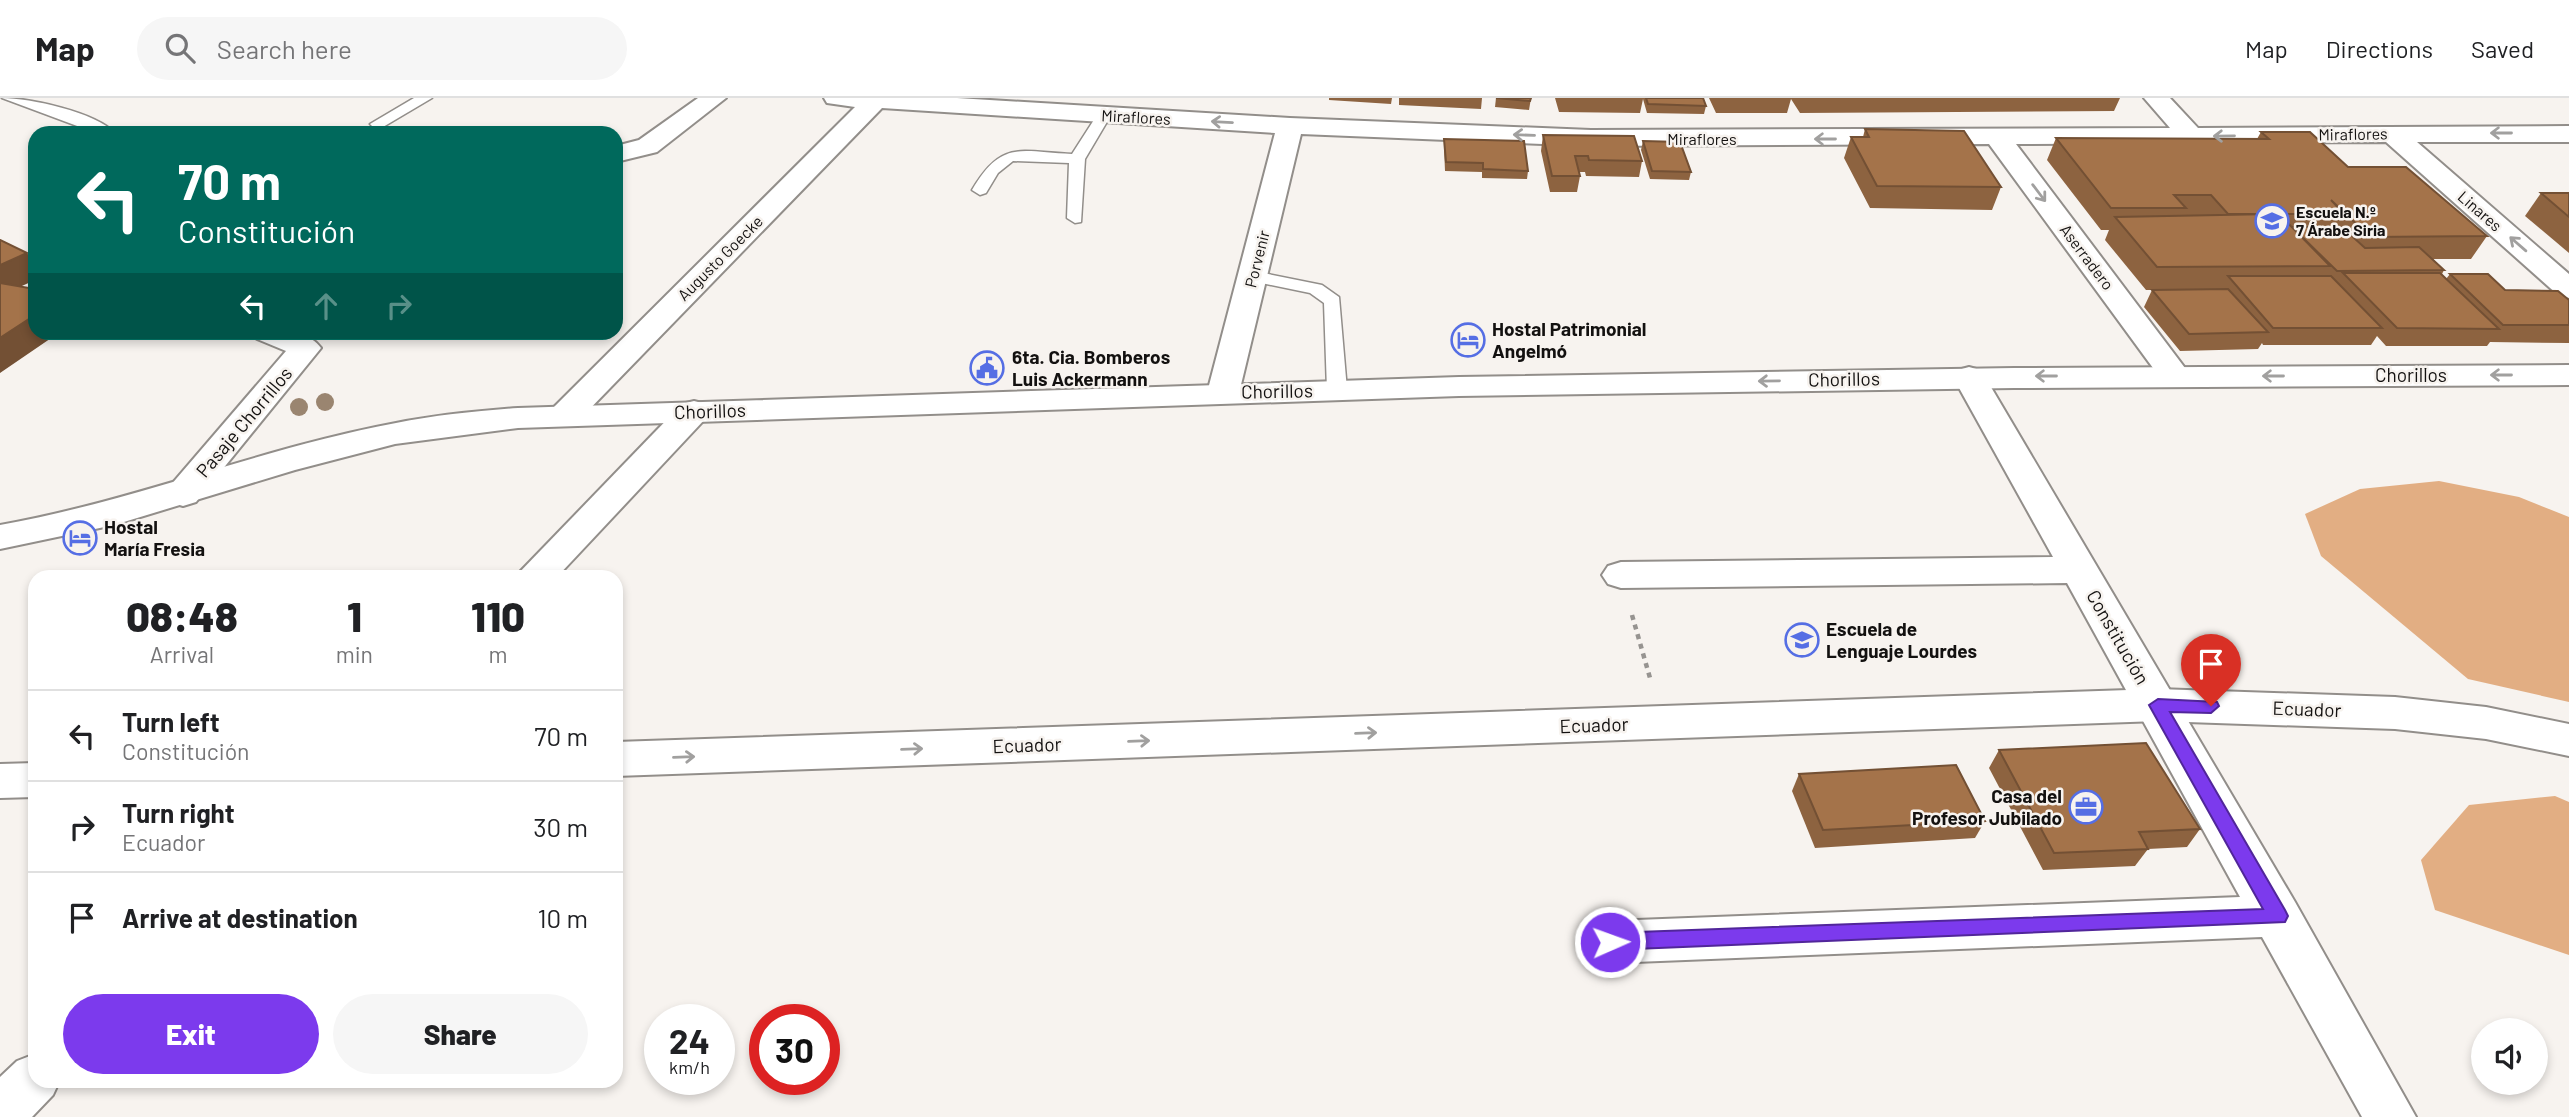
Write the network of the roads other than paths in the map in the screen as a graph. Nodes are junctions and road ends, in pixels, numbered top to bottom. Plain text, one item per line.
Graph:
1 (9, 98) edge
2 (425, 98) edge
3 (714, 98) edge
4 (836, 98) edge
5 (2156, 98) edge
6 (875, 101) junction
7 (1144, 107) edge
8 (1104, 115) junction
9 (377, 124) dead end
10 (94, 126) edge
11 (1290, 126) junction
12 (2391, 134) junction
13 (2569, 134) edge
14 (2192, 136) junction
15 (1998, 138) junction
16 (623, 152) edge
17 (1077, 159) junction
18 (980, 190) dead end
19 (1075, 218) dead end
20 (1252, 276) junction
21 (2569, 289) edge
22 (286, 340) edge
23 (2569, 375) edge
24 (2175, 376) junction
25 (1969, 377) junction
26 (1338, 390) junction
27 (1223, 393) junction
28 (694, 411) junction
29 (565, 415) junction
30 (183, 494) junction
31 (0, 537) edge
32 (2080, 569) junction
33 (541, 570) edge
34 (1621, 575) road end
35 (2158, 705) junction
36 (2569, 740) edge
37 (623, 759) edge
38 (28, 780) edge
39 (0, 781) edge
40 (2278, 916) junction
41 (1610, 942) dead end
42 (28, 1085) edge
43 (0, 1113) edge
44 (2390, 1117) edge

1 - 10 lane
2 - 9 lane
3 - 16 street
4 - 6 street, Miraflores
5 - 14 street
6 - 8 street, Miraflores
6 - 29 street, Augusto Goecke
7 - 8 street, Miraflores
11 -> 7 street, Miraflores
8 - 17 lane
15 -> 11 street, Miraflores
11 - 20 street, Porvenir
13 -> 12 street, Miraflores
12 -> 14 street, Miraflores
21 -> 12 street, Linares
14 - 15 street, Miraflores
15 -> 24 street, Aserradero
17 - 18 lane
17 - 19 lane
20 - 26 lane
20 - 27 street, Porvenir
22 - 30 street, Pasaje Chorrillos
23 -> 24 street, Chorillos
24 -> 25 street, Chorillos
25 -> 26 street, Chorillos
25 - 32 street, Constitución
26 - 27 street, Chorillos
27 - 28 street, Chorillos
28 - 29 street, Chorillos
28 - 33 street
29 - 30 street, Chorillos
30 - 31 street, Chorillos
32 - 34 street
32 - 35 street, Constitución
35 - 36 street, Ecuador
37 -> 35 street, Ecuador
35 - 40 street, Constitución
38 - 39 street
40 - 41 street
40 - 44 street, Constitución
42 - 43 street

